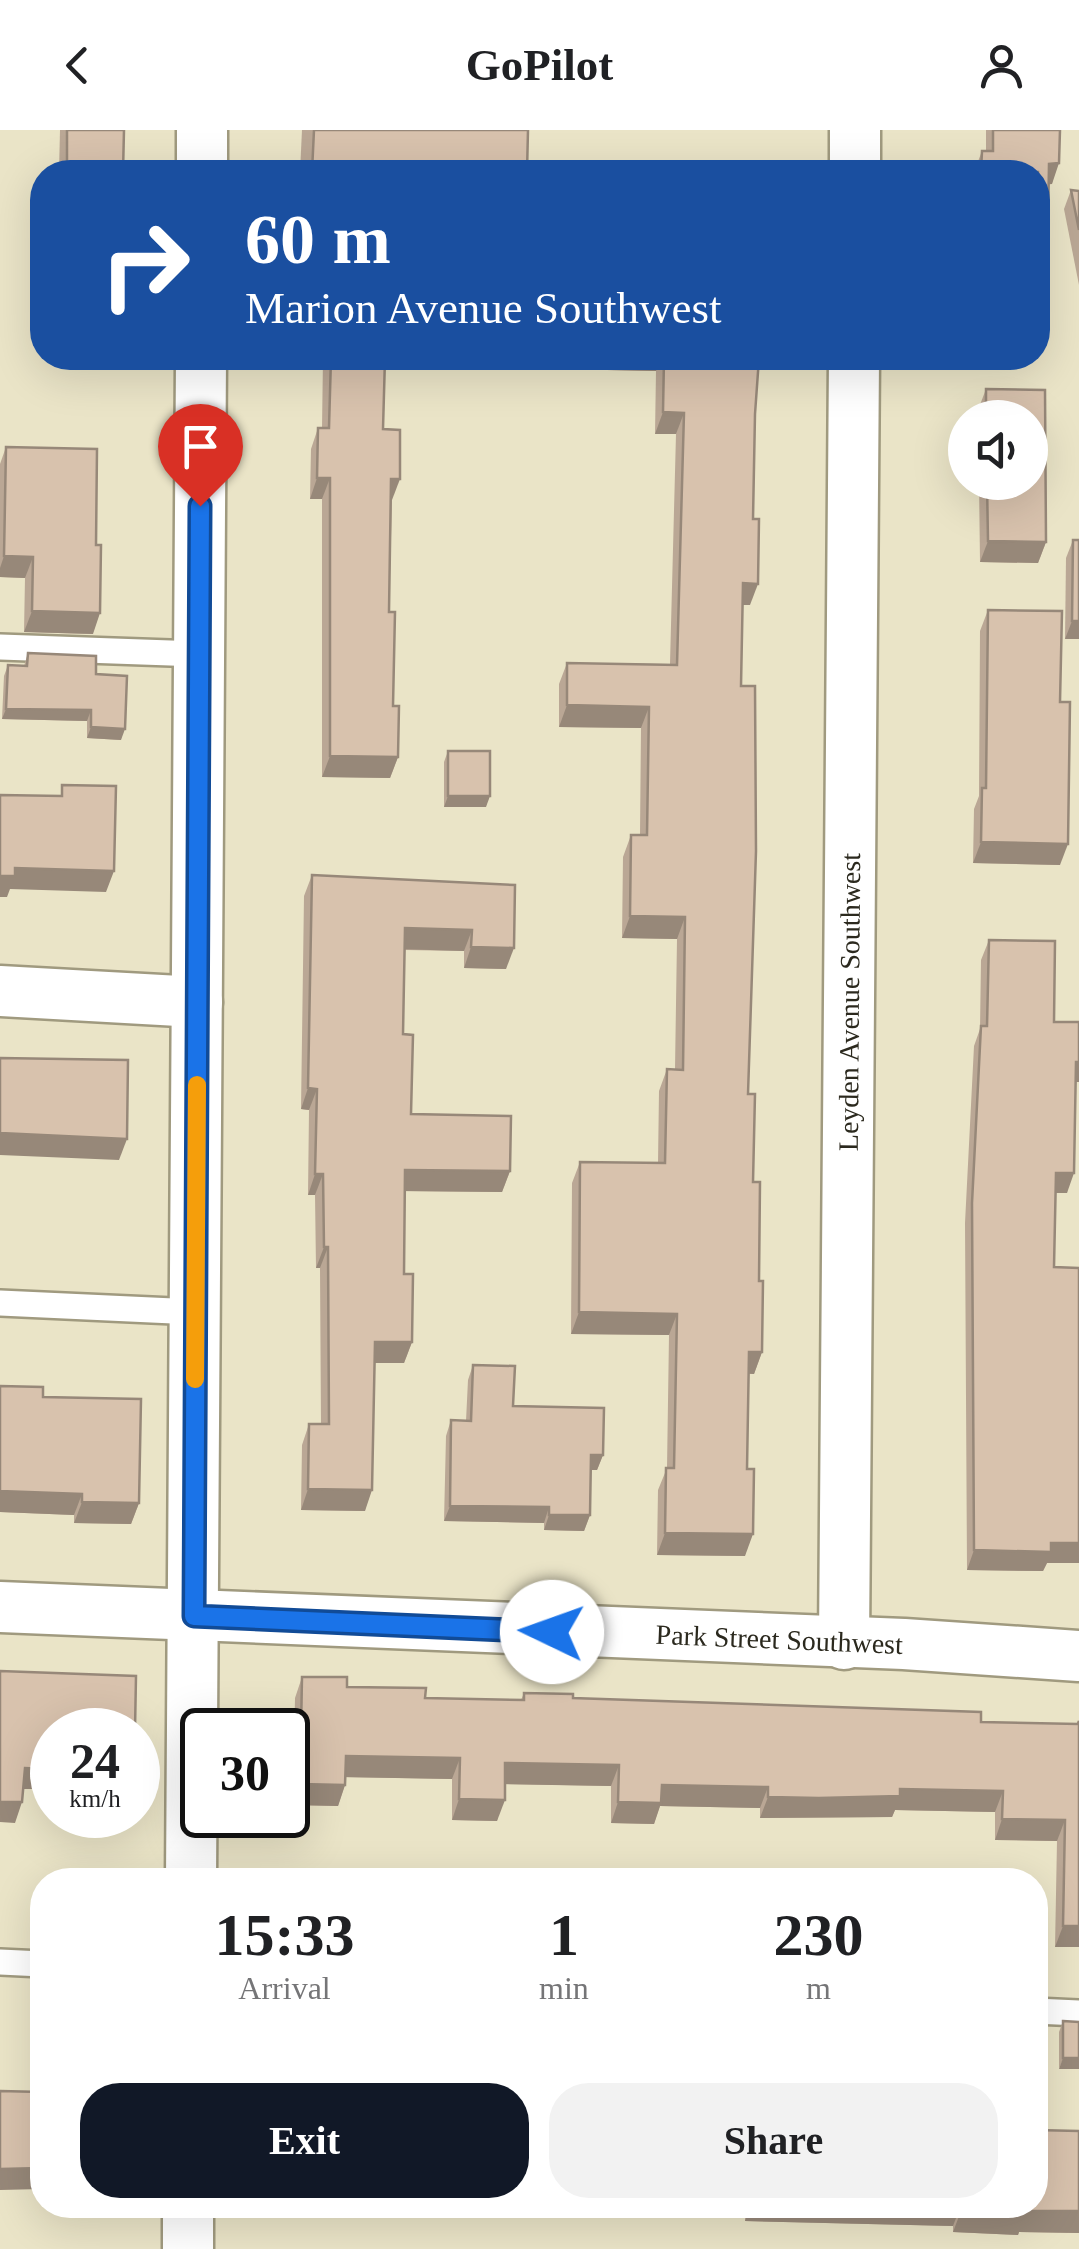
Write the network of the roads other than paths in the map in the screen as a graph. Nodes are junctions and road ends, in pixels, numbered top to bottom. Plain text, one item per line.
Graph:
1 (202, 130) edge
2 (856, 130) edge
3 (202, 160) edge
4 (855, 160) edge
5 (201, 370) edge
6 (854, 370) edge
7 (0, 647) edge
8 (199, 654) junction
9 (0, 992) edge
10 (197, 1002) junction
11 (0, 1303) edge
12 (195, 1312) junction
13 (0, 1607) edge
14 (194, 1616) junction
15 (844, 1644) junction
16 (1079, 1656) edge
17 (191, 1868) edge
18 (0, 1962) edge
19 (30, 1963) edge
20 (1048, 2012) edge
21 (1079, 2013) edge
22 (188, 2218) edge
23 (188, 2249) edge

1 - 3 street
2 - 4 street
5 - 8 street
6 - 15 street, Leyden Avenue Southwest
7 - 8 lane
8 - 10 street
9 - 10 street
10 - 12 street
11 - 12 lane
12 - 14 street
13 - 14 street, Park Street Southwest
14 - 15 street, Park Street Southwest
14 - 17 street
15 - 16 street, Park Street Southwest
18 - 19 lane
20 - 21 lane
22 - 23 street

